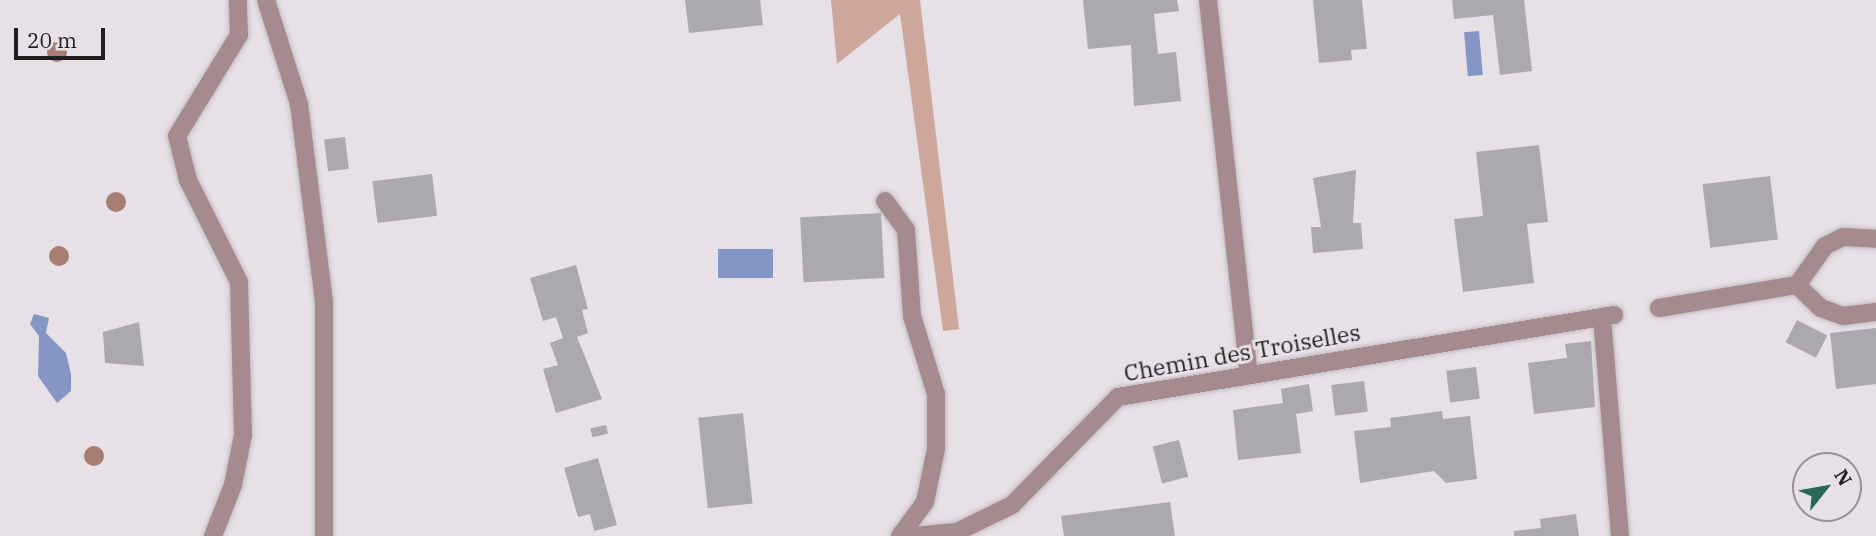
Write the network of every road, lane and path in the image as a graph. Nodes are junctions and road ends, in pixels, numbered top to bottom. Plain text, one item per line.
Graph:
1 (238, 0) edge
2 (266, 0) edge
3 (1208, 0) edge
4 (885, 201) dead end
5 (1876, 239) edge
6 (1797, 285) junction
7 (1658, 308) dead end
8 (1876, 312) edge
9 (1249, 375) junction
10 (940, 535) edge
11 (213, 536) edge
12 (324, 536) edge
13 (900, 536) edge
14 (914, 536) edge
15 (1620, 536) edge

1 - 11 street
2 - 12 street
3 - 9 street
4 - 13 street
5 - 6 street
6 - 7 street
6 - 8 street
9 - 10 street, Chemin des Troiselles
9 - 15 street, Chemin des Troiselles
10 - 14 street, Chemin des Troiselles

